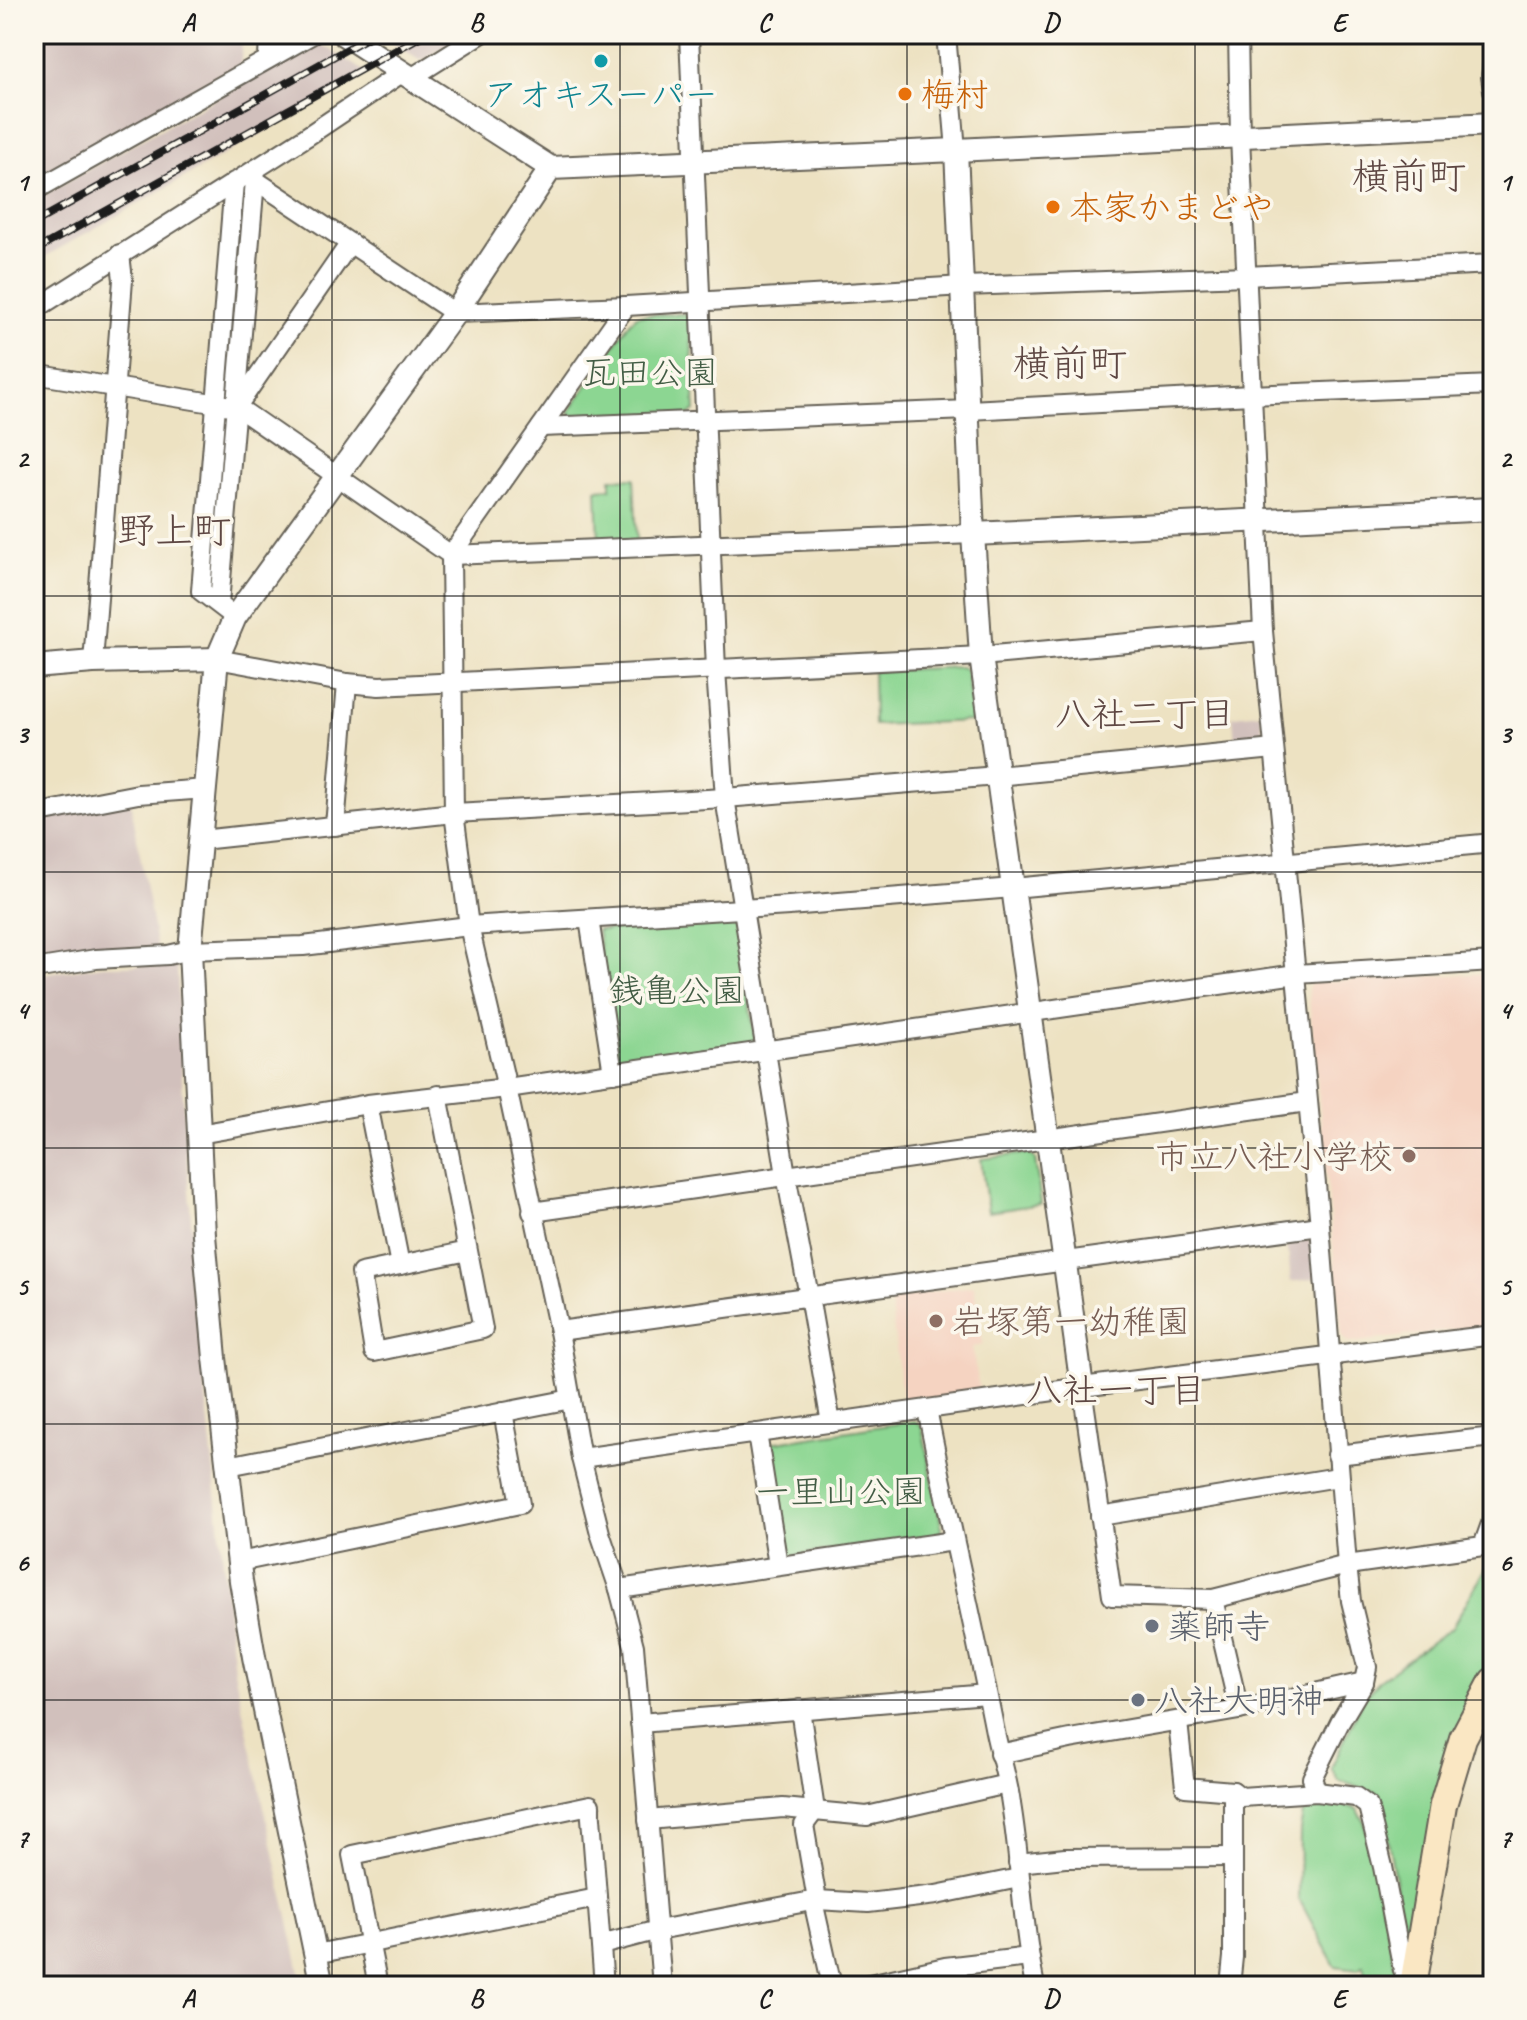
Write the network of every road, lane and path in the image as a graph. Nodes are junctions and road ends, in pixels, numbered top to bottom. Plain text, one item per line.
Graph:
1 (269, 34) edge
2 (313, 34) edge
3 (343, 34) edge
4 (481, 34) edge
5 (689, 34) edge
6 (946, 34) edge
7 (1238, 34) edge
8 (268, 59) junction
9 (1493, 63) edge
10 (407, 75) junction
11 (1493, 90) edge
12 (1493, 124) edge
13 (1240, 137) junction
14 (956, 150) junction
15 (694, 161) junction
16 (551, 168) junction
17 (255, 174) junction
18 (234, 182) junction
19 (34, 191) edge
20 (350, 243) junction
21 (120, 254) junction
22 (1493, 264) edge
23 (1246, 276) junction
24 (964, 286) junction
25 (701, 301) junction
26 (626, 306) junction
27 (34, 310) edge
28 (455, 313) junction
29 (34, 374) edge
30 (1493, 385) edge
31 (115, 388) junction
32 (1251, 395) junction
33 (226, 404) junction
34 (969, 410) junction
35 (706, 420) junction
36 (541, 427) junction
37 (338, 476) junction
38 (1493, 509) edge
39 (1257, 522) junction
40 (973, 534) junction
41 (711, 544) junction
42 (451, 555) junction
43 (227, 610) junction
44 (1263, 631) junction
45 (981, 656) junction
46 (217, 659) junction
47 (93, 662) junction
48 (34, 667) edge
49 (716, 670) junction
50 (347, 683) junction
51 (453, 683) junction
52 (1274, 749) junction
53 (997, 776) junction
54 (206, 789) junction
55 (725, 798) junction
56 (454, 813) junction
57 (34, 814) edge
58 (335, 826) junction
59 (201, 840) junction
60 (1493, 843) edge
61 (1286, 863) junction
62 (1013, 888) junction
63 (742, 909) junction
64 (589, 919) junction
65 (469, 926) junction
66 (190, 950) junction
67 (1493, 962) edge
68 (34, 969) edge
69 (1296, 974) junction
70 (1031, 1014) junction
71 (765, 1051) junction
72 (613, 1073) junction
73 (507, 1088) junction
74 (438, 1095) junction
75 (1307, 1102) junction
76 (368, 1104) junction
77 (199, 1134) junction
78 (1048, 1138) junction
79 (786, 1175) junction
80 (532, 1212) junction
81 (1320, 1226) junction
82 (468, 1251) junction
83 (1065, 1261) junction
84 (400, 1265) junction
85 (809, 1296) junction
86 (559, 1331) junction
87 (1493, 1335) edge
88 (1331, 1355) junction
89 (1082, 1387) junction
90 (571, 1399) junction
91 (927, 1409) junction
92 (503, 1412) junction
93 (831, 1423) junction
94 (757, 1433) junction
95 (1493, 1437) edge
96 (1337, 1455) junction
97 (581, 1458) junction
98 (228, 1466) junction
99 (1338, 1477) junction
100 (1100, 1516) junction
101 (1493, 1518) edge
102 (954, 1541) junction
103 (239, 1562) junction
104 (778, 1565) junction
105 (1347, 1565) junction
106 (619, 1589) junction
107 (1213, 1599) junction
108 (1493, 1681) edge
109 (1364, 1682) junction
110 (987, 1694) junction
111 (800, 1709) junction
112 (1239, 1710) junction
113 (1178, 1722) junction
114 (640, 1723) junction
115 (999, 1754) junction
116 (1007, 1784) junction
117 (1233, 1791) junction
118 (1317, 1792) junction
119 (815, 1810) junction
120 (648, 1820) junction
121 (1233, 1857) junction
122 (1018, 1870) junction
123 (597, 1898) junction
124 (815, 1900) junction
125 (658, 1930) junction
126 (370, 1944) junction
127 (601, 1945) junction
128 (316, 1954) junction
129 (1029, 1957) junction
130 (1414, 1983) edge
131 (322, 1986) edge
132 (378, 1986) edge
133 (604, 1986) edge
134 (662, 1986) edge
135 (832, 1986) edge
136 (861, 1986) edge
137 (1035, 1986) edge
138 (1230, 1986) edge

1 - 8 street
2 - 8 street
3 - 10 street
4 - 10 street
5 - 15 street
6 - 14 street
7 - 13 street
8 - 19 street
9 - 11 street
10 - 16 street
10 - 17 street
12 - 13 street
13 - 14 street
13 - 23 street
14 - 15 street
14 - 24 street
15 - 16 street
15 - 25 street
16 - 28 street
17 - 18 street
17 - 20 street
17 - 33 street
18 - 21 street
18 - 33 street
20 - 28 street
20 - 33 street
21 - 27 street
21 - 31 street
22 - 23 street
23 - 24 street
23 - 32 street
24 - 25 street
24 - 34 street
25 - 26 street
25 - 35 street
26 - 28 street
26 - 36 street
28 - 37 street
29 - 31 street
30 - 32 street
31 - 33 street
31 - 47 street
32 - 34 street
32 - 39 street
33 - 37 street
33 - 43 street
34 - 35 street
34 - 40 street
35 - 36 street
35 - 41 street
36 - 42 street
37 - 42 street
37 - 43 street
38 - 39 street
39 - 40 street
39 - 44 street
40 - 41 street
40 - 45 street
41 - 42 street
41 - 49 street
42 - 51 street
43 - 46 street
44 - 45 street
44 - 52 street
45 - 49 street
45 - 53 street
46 - 47 street
46 - 50 street
46 - 54 street
47 - 48 street
49 - 51 street
49 - 55 street
50 - 51 street
50 - 58 street
51 - 56 street
52 - 53 street
52 - 61 street
53 - 55 street
53 - 62 street
54 - 57 street
54 - 59 street
55 - 56 street
55 - 63 street
56 - 58 street
56 - 65 street
58 - 59 street
59 - 66 street
60 - 61 street
61 - 62 street
61 - 69 street
62 - 63 street
62 - 70 street
63 - 64 street
63 - 71 street
64 - 65 street
64 - 72 street
65 - 66 street
65 - 73 street
66 - 68 street
66 - 77 street
67 - 69 street
69 - 70 street
69 - 75 street
70 - 71 street
70 - 78 street
71 - 72 street
71 - 79 street
72 - 73 street
73 - 74 street
73 - 80 street
74 - 76 street
74 - 82 street
75 - 78 street
75 - 81 street
76 - 77 street
76 - 84 street
77 - 98 street
78 - 79 street
78 - 83 street
79 - 80 street
79 - 85 street
80 - 86 street
81 - 83 street
81 - 88 street
82 - 84 street
82 - 84 street
83 - 85 street
83 - 89 street
85 - 86 street
85 - 93 street
86 - 90 street
87 - 88 street
88 - 89 street
88 - 96 street
89 - 91 street
89 - 100 street
90 - 92 street
90 - 97 street
91 - 93 street
91 - 102 street
92 - 98 street
92 - 103 street
93 - 94 street
94 - 97 street
94 - 104 street
95 - 96 street
96 - 99 street
97 - 106 street
98 - 103 street
99 - 100 street
99 - 105 street
100 - 107 street
101 - 105 street
102 - 104 street
102 - 110 street
103 - 128 street
104 - 106 street
105 - 107 street
105 - 109 street
106 - 114 street
107 - 112 street
108 - 130 main road
109 - 112 street
109 - 118 street
110 - 111 street
110 - 115 street
111 - 114 street
111 - 119 street
112 - 113 street
113 - 115 street
113 - 117 street
114 - 120 street
115 - 116 street
116 - 119 street
116 - 122 street
117 - 118 street
117 - 121 street
118 - 130 street
119 - 120 street
119 - 124 street
120 - 125 street
121 - 122 street
121 - 138 street
122 - 124 street
122 - 129 street
123 - 126 street
123 - 126 street
123 - 127 street
124 - 125 street
124 - 135 street
125 - 127 street
125 - 134 street
126 - 128 street
126 - 132 street
127 - 133 street
128 - 131 street
129 - 136 street
129 - 137 street

